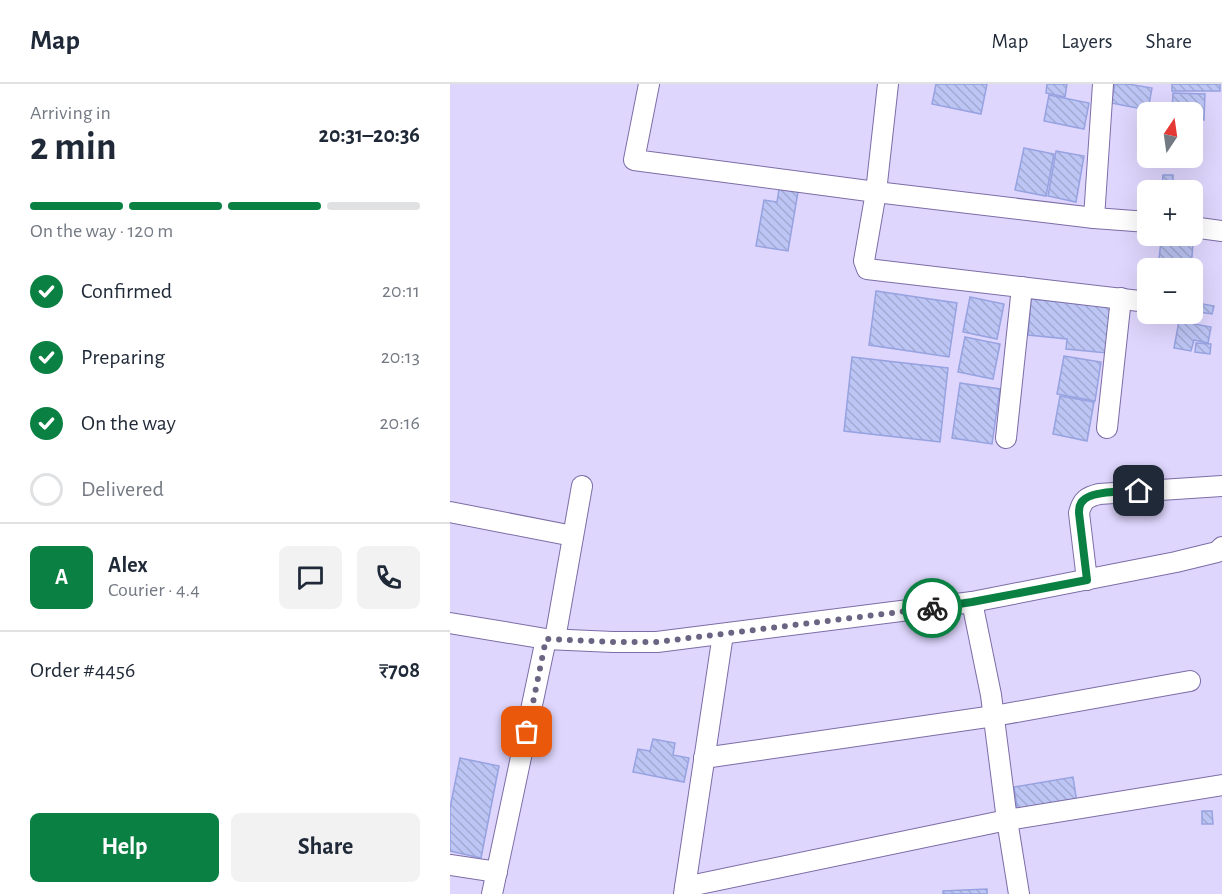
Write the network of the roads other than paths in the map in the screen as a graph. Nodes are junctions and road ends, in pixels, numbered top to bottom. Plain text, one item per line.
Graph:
1 (649, 84) edge
2 (888, 84) edge
3 (1103, 84) edge
4 (876, 192) junction
5 (1094, 218) junction
6 (1137, 221) edge
7 (1203, 228) edge
8 (1222, 231) edge
9 (1022, 287) junction
10 (1121, 298) junction
11 (1137, 300) edge
12 (1107, 428) dead end
13 (1005, 438) dead end
14 (582, 486) dead end
15 (1222, 486) edge
16 (450, 512) edge
17 (573, 536) junction
18 (1222, 547) edge
19 (1087, 580) junction
20 (972, 602) junction
21 (450, 623) edge
22 (723, 634) junction
23 (550, 639) junction
24 (1190, 681) dead end
25 (994, 716) junction
26 (704, 758) junction
27 (1222, 785) edge
28 (1007, 820) junction
29 (450, 865) edge
30 (497, 872) junction
31 (684, 891) edge
32 (492, 894) edge
33 (1019, 894) edge

1 - 4 street
2 - 4 street
3 - 5 street
4 - 5 street
4 - 9 street
5 - 6 street
7 - 8 street
9 - 10 street
9 - 13 street
10 - 11 street
10 - 12 street
14 - 17 street
15 - 19 street
16 - 17 street
17 - 23 street
18 - 19 street
19 - 20 street
20 - 22 street
20 - 25 street
21 - 23 street
22 - 23 street
22 - 26 street
23 - 30 street
24 - 25 street
25 - 26 street
25 - 28 street
26 - 31 street
27 - 28 street
28 - 31 street
28 - 33 street
29 - 30 street
30 - 32 street

